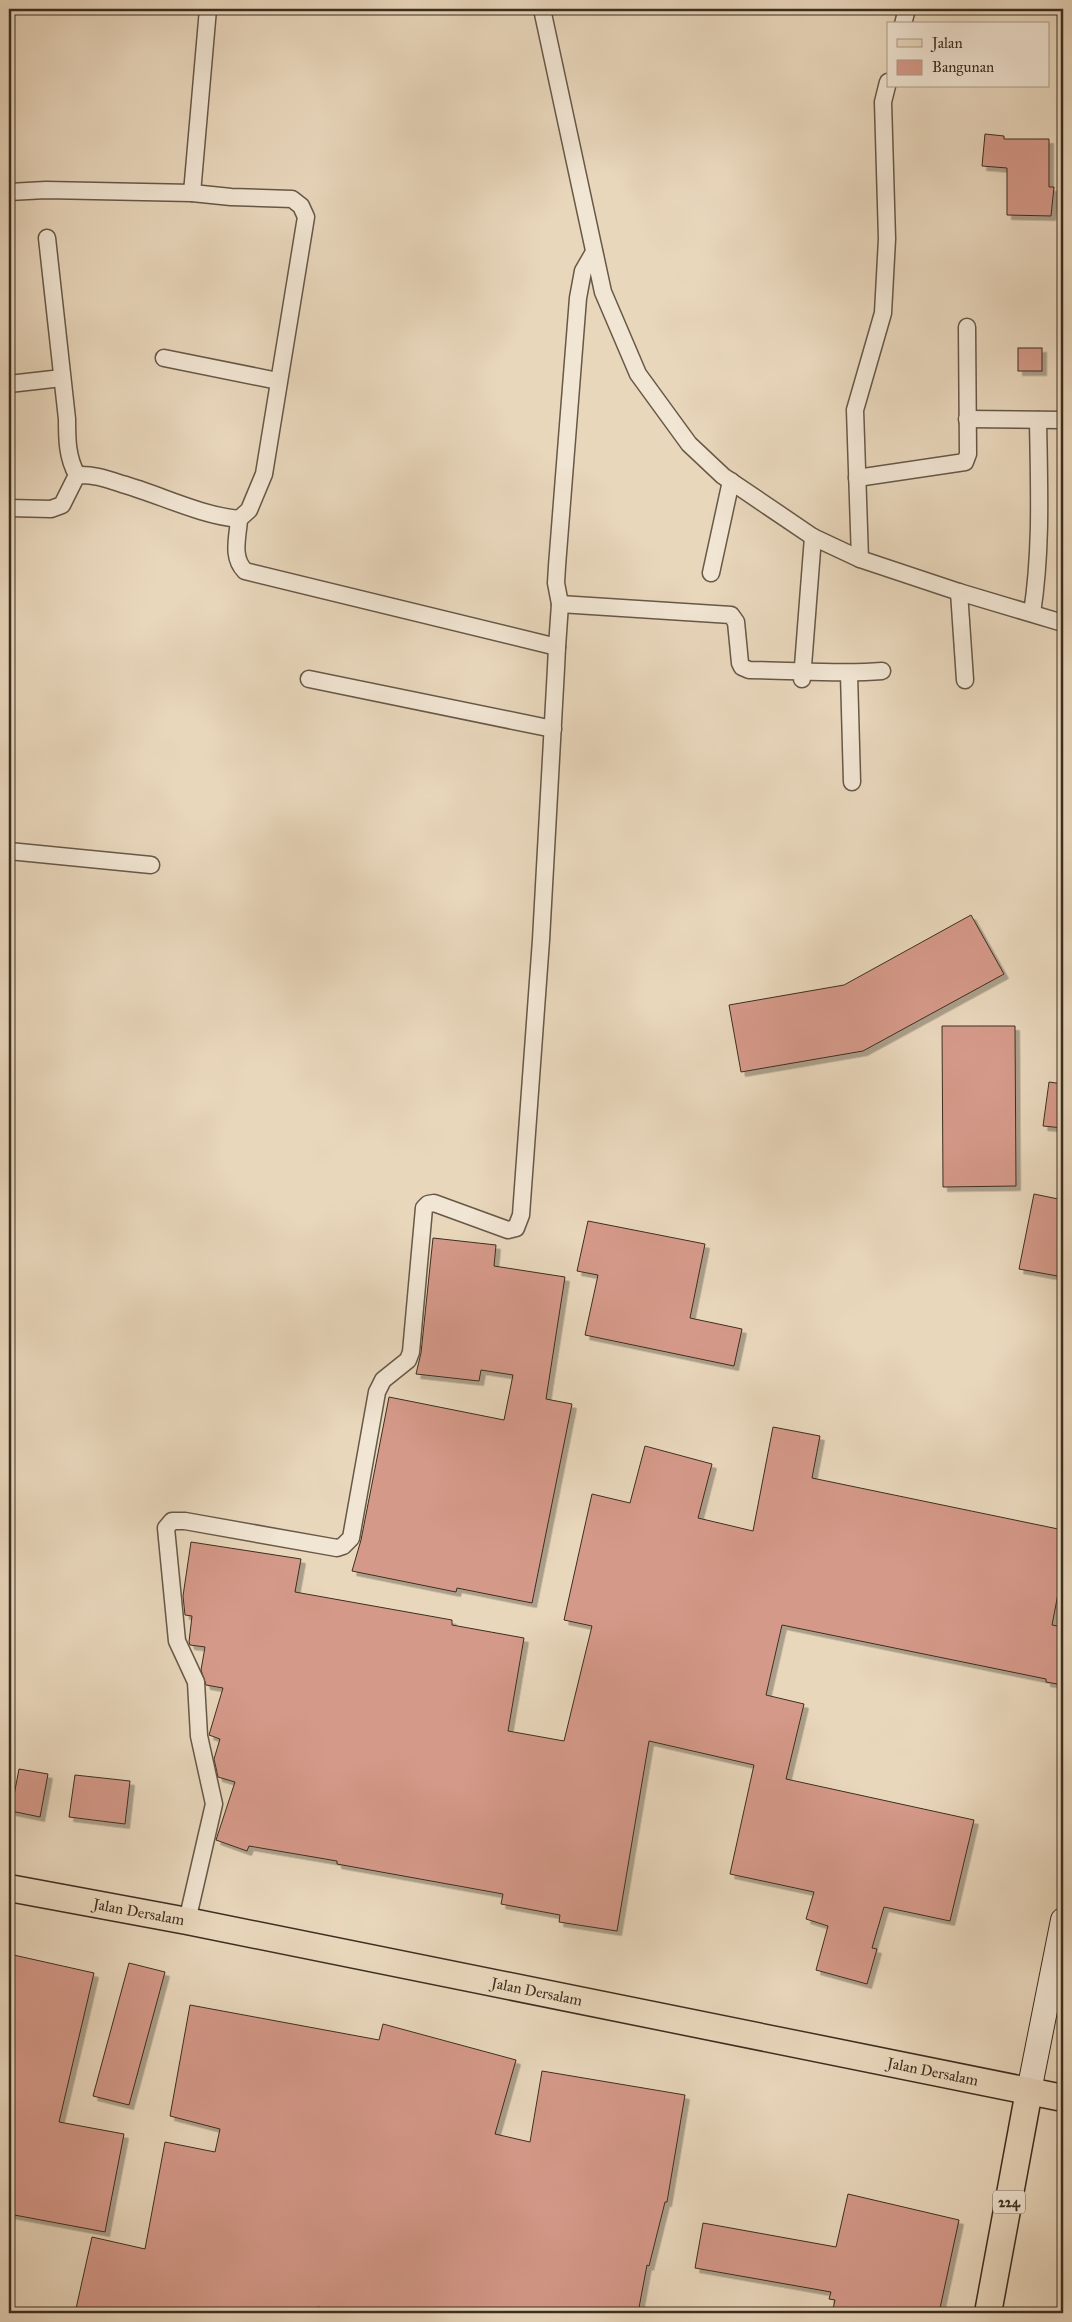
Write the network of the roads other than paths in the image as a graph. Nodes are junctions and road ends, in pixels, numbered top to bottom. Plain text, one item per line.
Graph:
1 (208, 9) edge
2 (542, 9) edge
3 (906, 9) edge
4 (903, 22) edge
5 (887, 86) edge
6 (9, 192) edge
7 (192, 193) junction
8 (47, 238) dead end
9 (594, 252) junction
10 (967, 327) dead end
11 (164, 358) dead end
12 (62, 378) junction
13 (278, 382) junction
14 (9, 384) edge
15 (967, 419) junction
16 (1038, 420) junction
17 (1063, 420) edge
18 (77, 475) junction
19 (857, 478) junction
20 (731, 481) junction
21 (9, 508) edge
22 (239, 519) junction
23 (813, 537) junction
24 (860, 559) junction
25 (711, 573) dead end
26 (959, 592) junction
27 (560, 604) junction
28 (1032, 613) junction
29 (1063, 623) edge
30 (557, 647) junction
31 (882, 671) dead end
32 (849, 674) junction
33 (802, 675) junction
34 (309, 679) dead end
35 (965, 680) dead end
36 (553, 729) junction
37 (852, 782) dead end
38 (9, 851) edge
39 (151, 865) dead end
40 (9, 1888) edge
41 (1063, 1920) edge
42 (187, 1921) junction
43 (1029, 2091) junction
44 (1063, 2098) edge
45 (988, 2313) edge

1 - 7 street
2 - 9 street
3 - 4 street
5 - 19 street
6 - 7 street
7 - 13 street
8 - 12 street
9 - 20 street
9 - 27 street
10 - 15 street
11 - 13 street
12 - 14 street
12 - 18 street
13 - 22 street
15 - 16 street
15 - 19 street
16 - 17 street
16 - 28 street
18 - 21 street
18 - 22 street
19 - 24 street
20 - 23 street
20 - 25 street
22 - 30 street
23 - 24 street
23 - 33 street
24 - 26 street
26 - 28 street
26 - 35 street
27 - 30 street
27 - 33 street
28 - 29 street
30 - 36 street
31 - 32 street
32 - 33 street
32 - 37 street
34 - 36 street
36 - 42 street
38 - 39 street
40 - 42 main road, Jalan Dersalam
41 - 43 main road
42 - 43 main road, Jalan Dersalam
43 - 44 main road, Jalan Dersalam
43 - 45 main road, 224

